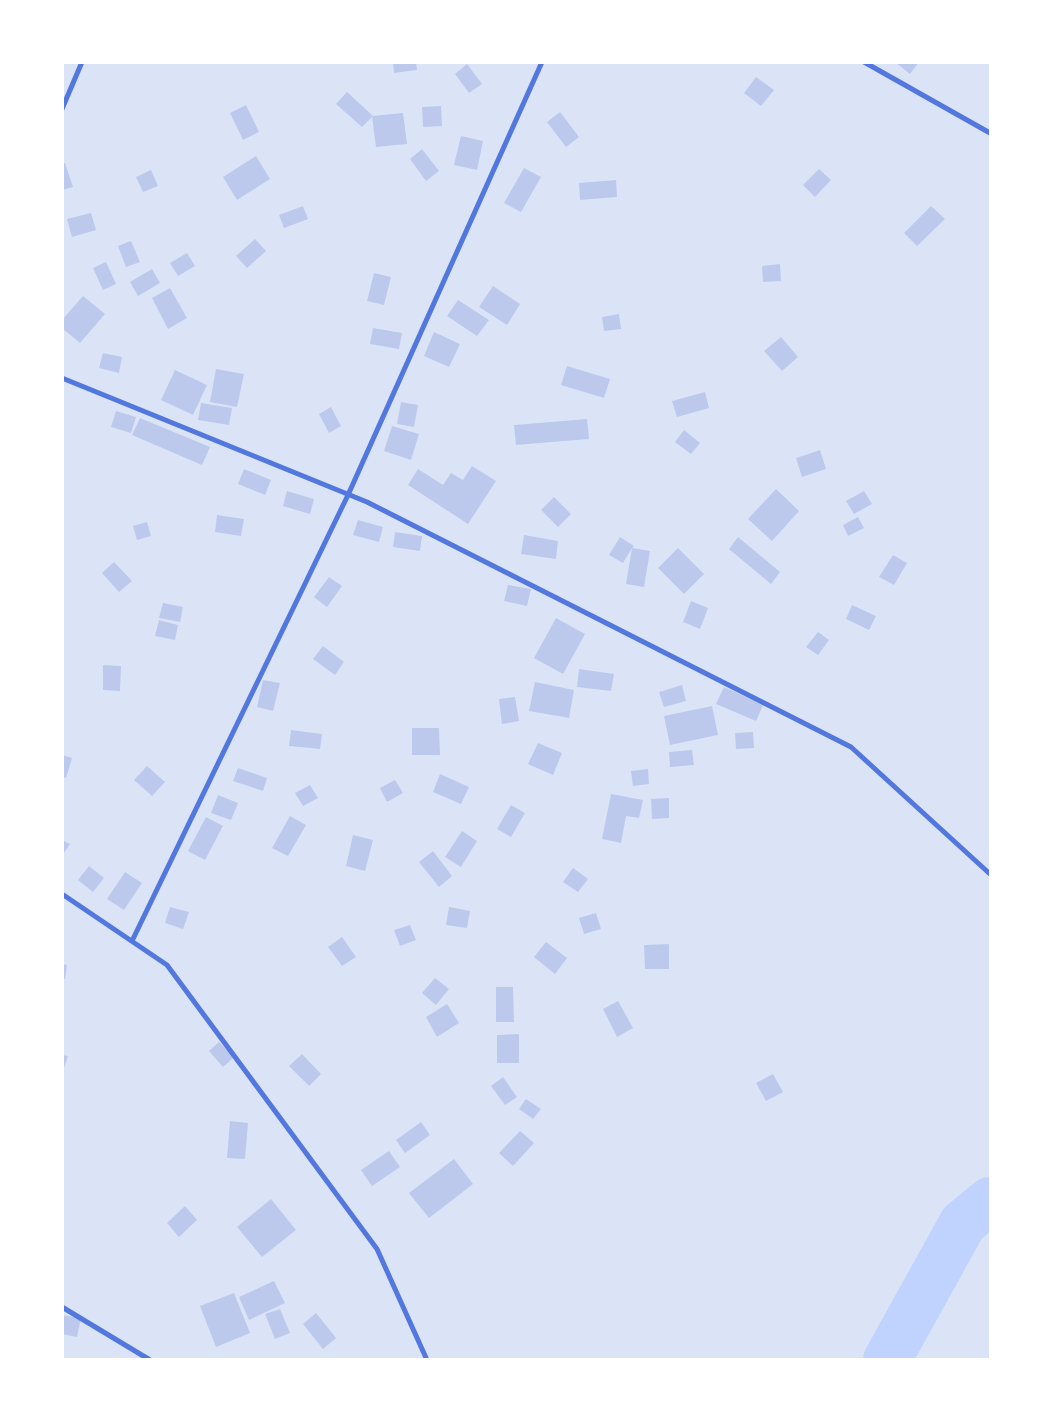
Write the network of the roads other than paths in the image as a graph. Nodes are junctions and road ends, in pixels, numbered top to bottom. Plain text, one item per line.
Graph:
1 (82, 62) edge
2 (542, 62) edge
3 (864, 62) edge
4 (62, 109) edge
5 (990, 132) edge
6 (62, 378) edge
7 (348, 495) junction
8 (990, 874) edge
9 (62, 894) edge
10 (132, 941) junction
11 (62, 1307) edge
12 (150, 1360) edge
13 (427, 1360) edge

1 - 4 street
2 - 7 street
3 - 5 street
6 - 7 street
7 - 8 street
7 - 10 street
9 - 10 street
10 - 13 street
11 - 12 street

